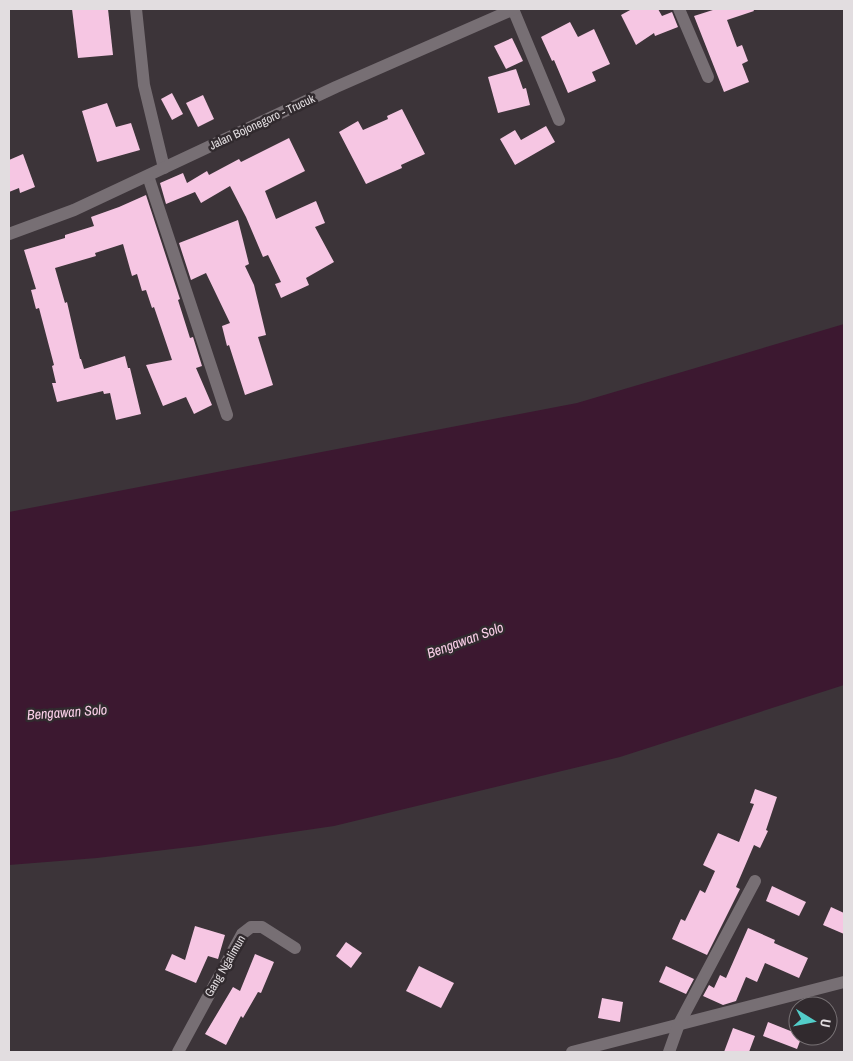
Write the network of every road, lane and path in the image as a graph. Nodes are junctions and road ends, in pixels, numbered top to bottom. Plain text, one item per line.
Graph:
1 (136, 9) edge
2 (514, 9) edge
3 (679, 9) edge
4 (708, 77) dead end
5 (559, 120) dead end
6 (164, 168) junction
7 (148, 176) junction
8 (9, 234) edge
9 (227, 415) dead end
10 (755, 882) dead end
11 (296, 948) dead end
12 (844, 982) edge
13 (679, 1024) junction
14 (178, 1052) edge
15 (572, 1052) edge
16 (669, 1052) edge

1 - 6 street
2 - 5 street
2 - 6 street, Jalan Bojonegoro - Trucuk
3 - 4 street
6 - 7 street, Jalan Bojonegoro - Trucuk
7 - 8 street, Jalan Bojonegoro - Trucuk
7 - 9 street
10 - 13 street
11 - 14 street, Gang Ngalimun
12 - 13 street
13 - 15 street
13 - 16 street

